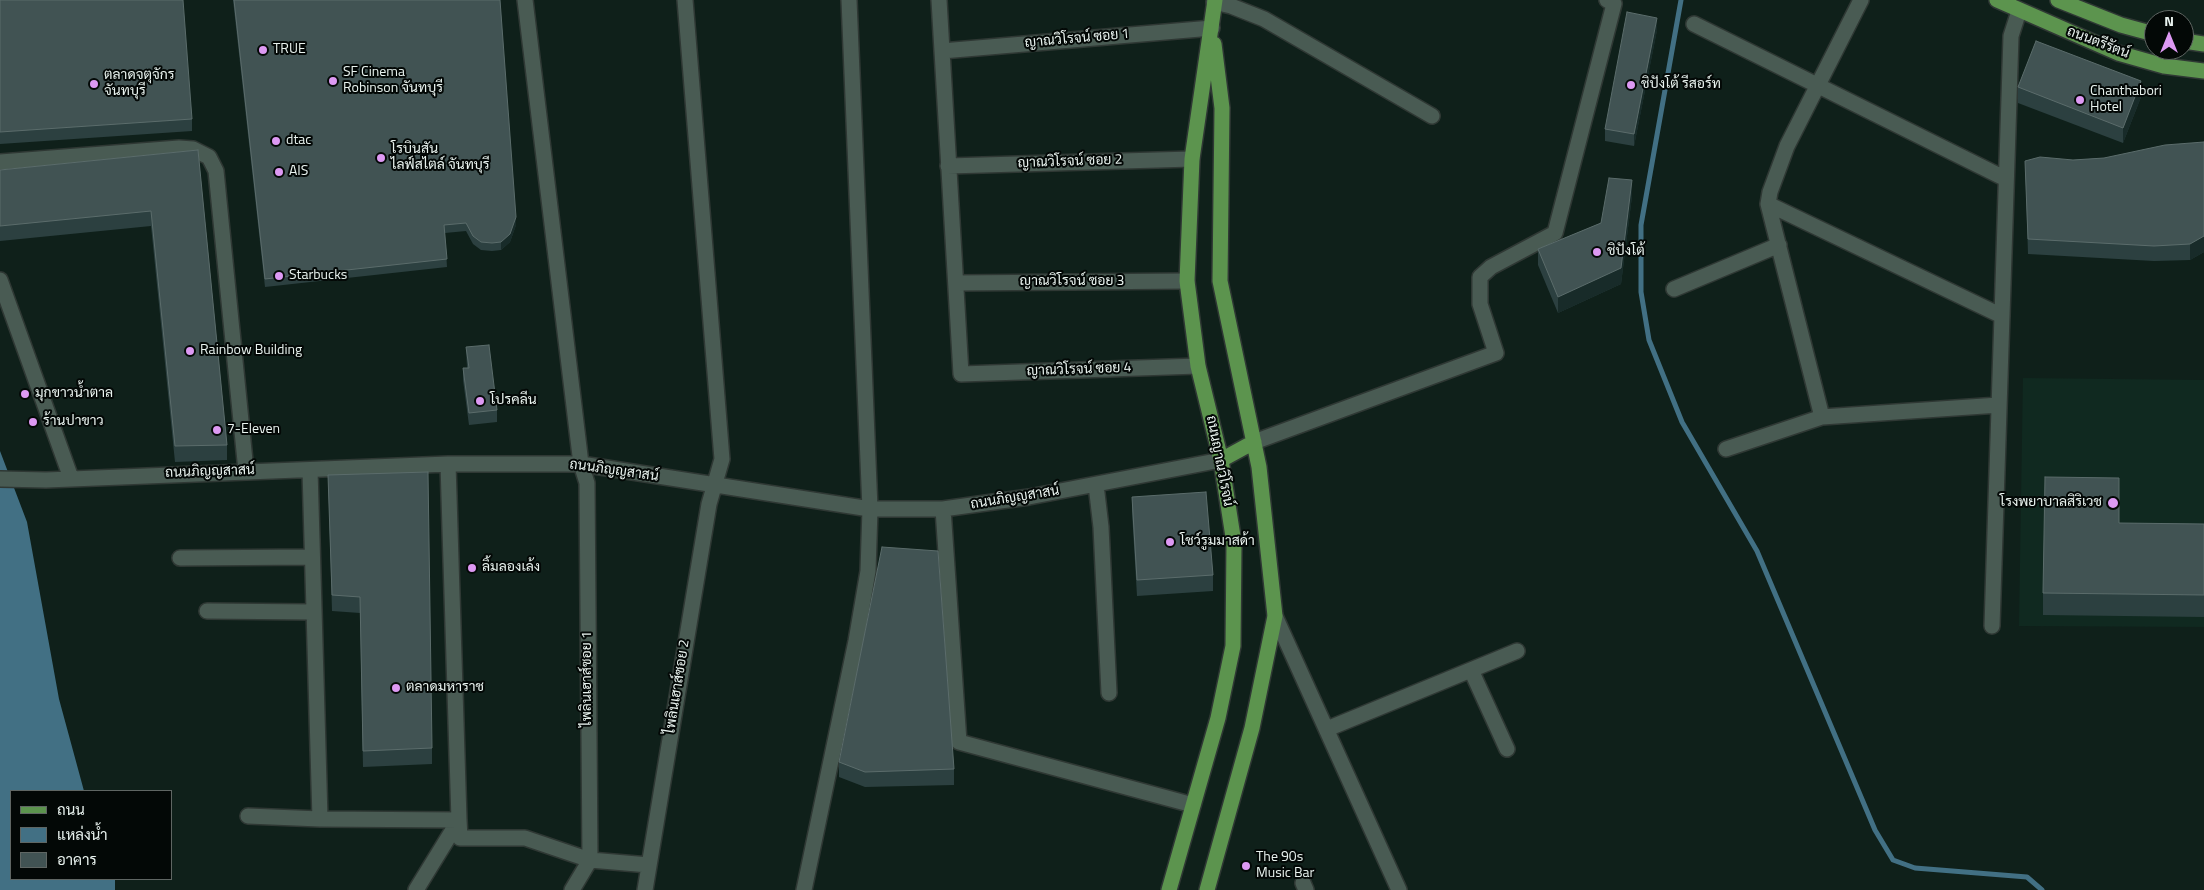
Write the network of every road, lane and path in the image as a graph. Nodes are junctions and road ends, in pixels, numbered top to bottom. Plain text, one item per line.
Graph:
1 (525, 0) edge
2 (685, 0) edge
3 (849, 0) edge
4 (939, 0) edge
5 (1606, 0) edge
6 (1860, 0) edge
7 (1997, 0) edge
8 (2058, 0) edge
9 (1215, 1) edge
10 (2018, 11) junction
11 (1694, 24) dead end
12 (1212, 28) junction
13 (2144, 31) edge
14 (942, 51) junction
15 (2204, 71) edge
16 (1819, 85) junction
17 (1432, 116) dead end
18 (1192, 159) junction
19 (0, 162) edge
20 (948, 166) junction
21 (2006, 179) junction
22 (1768, 204) junction
23 (1779, 245) junction
24 (0, 280) edge
25 (1187, 282) junction
26 (956, 283) junction
27 (1674, 289) dead end
28 (2002, 316) junction
29 (1198, 366) junction
30 (1999, 405) junction
31 (1822, 417) junction
32 (1254, 442) junction
33 (1726, 449) dead end
34 (1221, 460) junction
35 (448, 464) junction
36 (581, 464) junction
37 (310, 470) junction
38 (246, 471) junction
39 (71, 478) junction
40 (0, 479) edge
41 (714, 485) junction
42 (1096, 485) junction
43 (943, 508) junction
44 (870, 509) junction
45 (311, 557) junction
46 (180, 558) dead end
47 (207, 611) dead end
48 (313, 612) junction
49 (1275, 616) junction
50 (1992, 626) dead end
51 (1517, 652) dead end
52 (1471, 670) junction
53 (1109, 693) dead end
54 (1326, 730) junction
55 (1507, 749) dead end
56 (1193, 805) junction
57 (248, 816) dead end
58 (320, 819) junction
59 (459, 820) junction
60 (590, 860) junction
61 (649, 865) junction
62 (416, 890) edge
63 (572, 890) edge
64 (645, 890) edge
65 (804, 890) edge
66 (1169, 890) edge
67 (1208, 890) edge
68 (1399, 890) edge

1 - 36 street, ไพลินเฮาส์ซอย 1
2 - 41 street, ไพลินเฮาส์ซอย 2
3 - 44 street
4 - 14 street
5 - 32 street
6 - 16 street
7 - 10 main road, ถนนตรีรัตน์
8 - 13 main road, ถนนตรีรัตน์
9 - 12 main road, ถนนญาณวิโรจน์
9 - 17 street
10 - 15 main road, ถนนตรีรัตน์
10 - 21 street
11 - 16 street
12 - 14 street, ญาณวิโรจน์ ซอย 1
12 - 18 main road, ถนนญาณวิโรจน์
12 - 32 main road, ถนนญาณวิโรจน์
14 - 20 street
16 - 21 street
16 - 22 street
18 - 20 street, ญาณวิโรจน์ ซอย 2
18 - 25 main road, ถนนญาณวิโรจน์
19 - 38 street
20 - 26 street
21 - 28 street
22 - 23 street
22 - 28 street
23 - 27 street
23 - 31 street
24 - 39 street
25 - 26 street, ญาณวิโรจน์ ซอย 3
25 - 29 main road, ถนนญาณวิโรจน์
26 - 29 street, ญาณวิโรจน์ ซอย 4
28 - 30 street
29 - 34 main road, ถนนญาณวิโรจน์
30 - 31 street
30 - 50 street
31 - 33 street
32 - 34 main road
32 - 49 main road, ถนนญาณวิโรจน์
34 - 42 street, ถนนภิญญสาสน์
34 - 56 main road, ถนนญาณวิโรจน์
35 - 36 street, ถนนภิญญสาสน์
35 - 37 street, ถนนภิญญสาสน์
35 - 59 street
36 - 41 street, ถนนภิญญสาสน์
36 - 60 street, ไพลินเฮาส์ซอย 1
37 - 38 street, ถนนภิญญสาสน์
37 - 45 street
38 - 39 street, ถนนภิญญสาสน์
39 - 40 street, ถนนภิญญสาสน์
41 - 44 street, ถนนภิญญสาสน์
41 - 61 street, ไพลินเฮาส์ซอย 2
42 - 43 street, ถนนภิญญสาสน์
42 - 53 street
43 - 44 street, ถนนภิญญสาสน์
43 - 56 street
44 - 65 street
45 - 46 street
45 - 48 street
47 - 48 street
48 - 58 street
49 - 54 street
49 - 67 main road, ถนนญาณวิโรจน์
51 - 52 street
52 - 54 street
52 - 55 street
54 - 68 street
56 - 66 main road, ถนนญาณวิโรจน์
57 - 58 street
58 - 59 street
59 - 60 street
59 - 62 street
60 - 61 street
60 - 63 street
61 - 64 street, ไพลินเฮาส์ซอย 2

